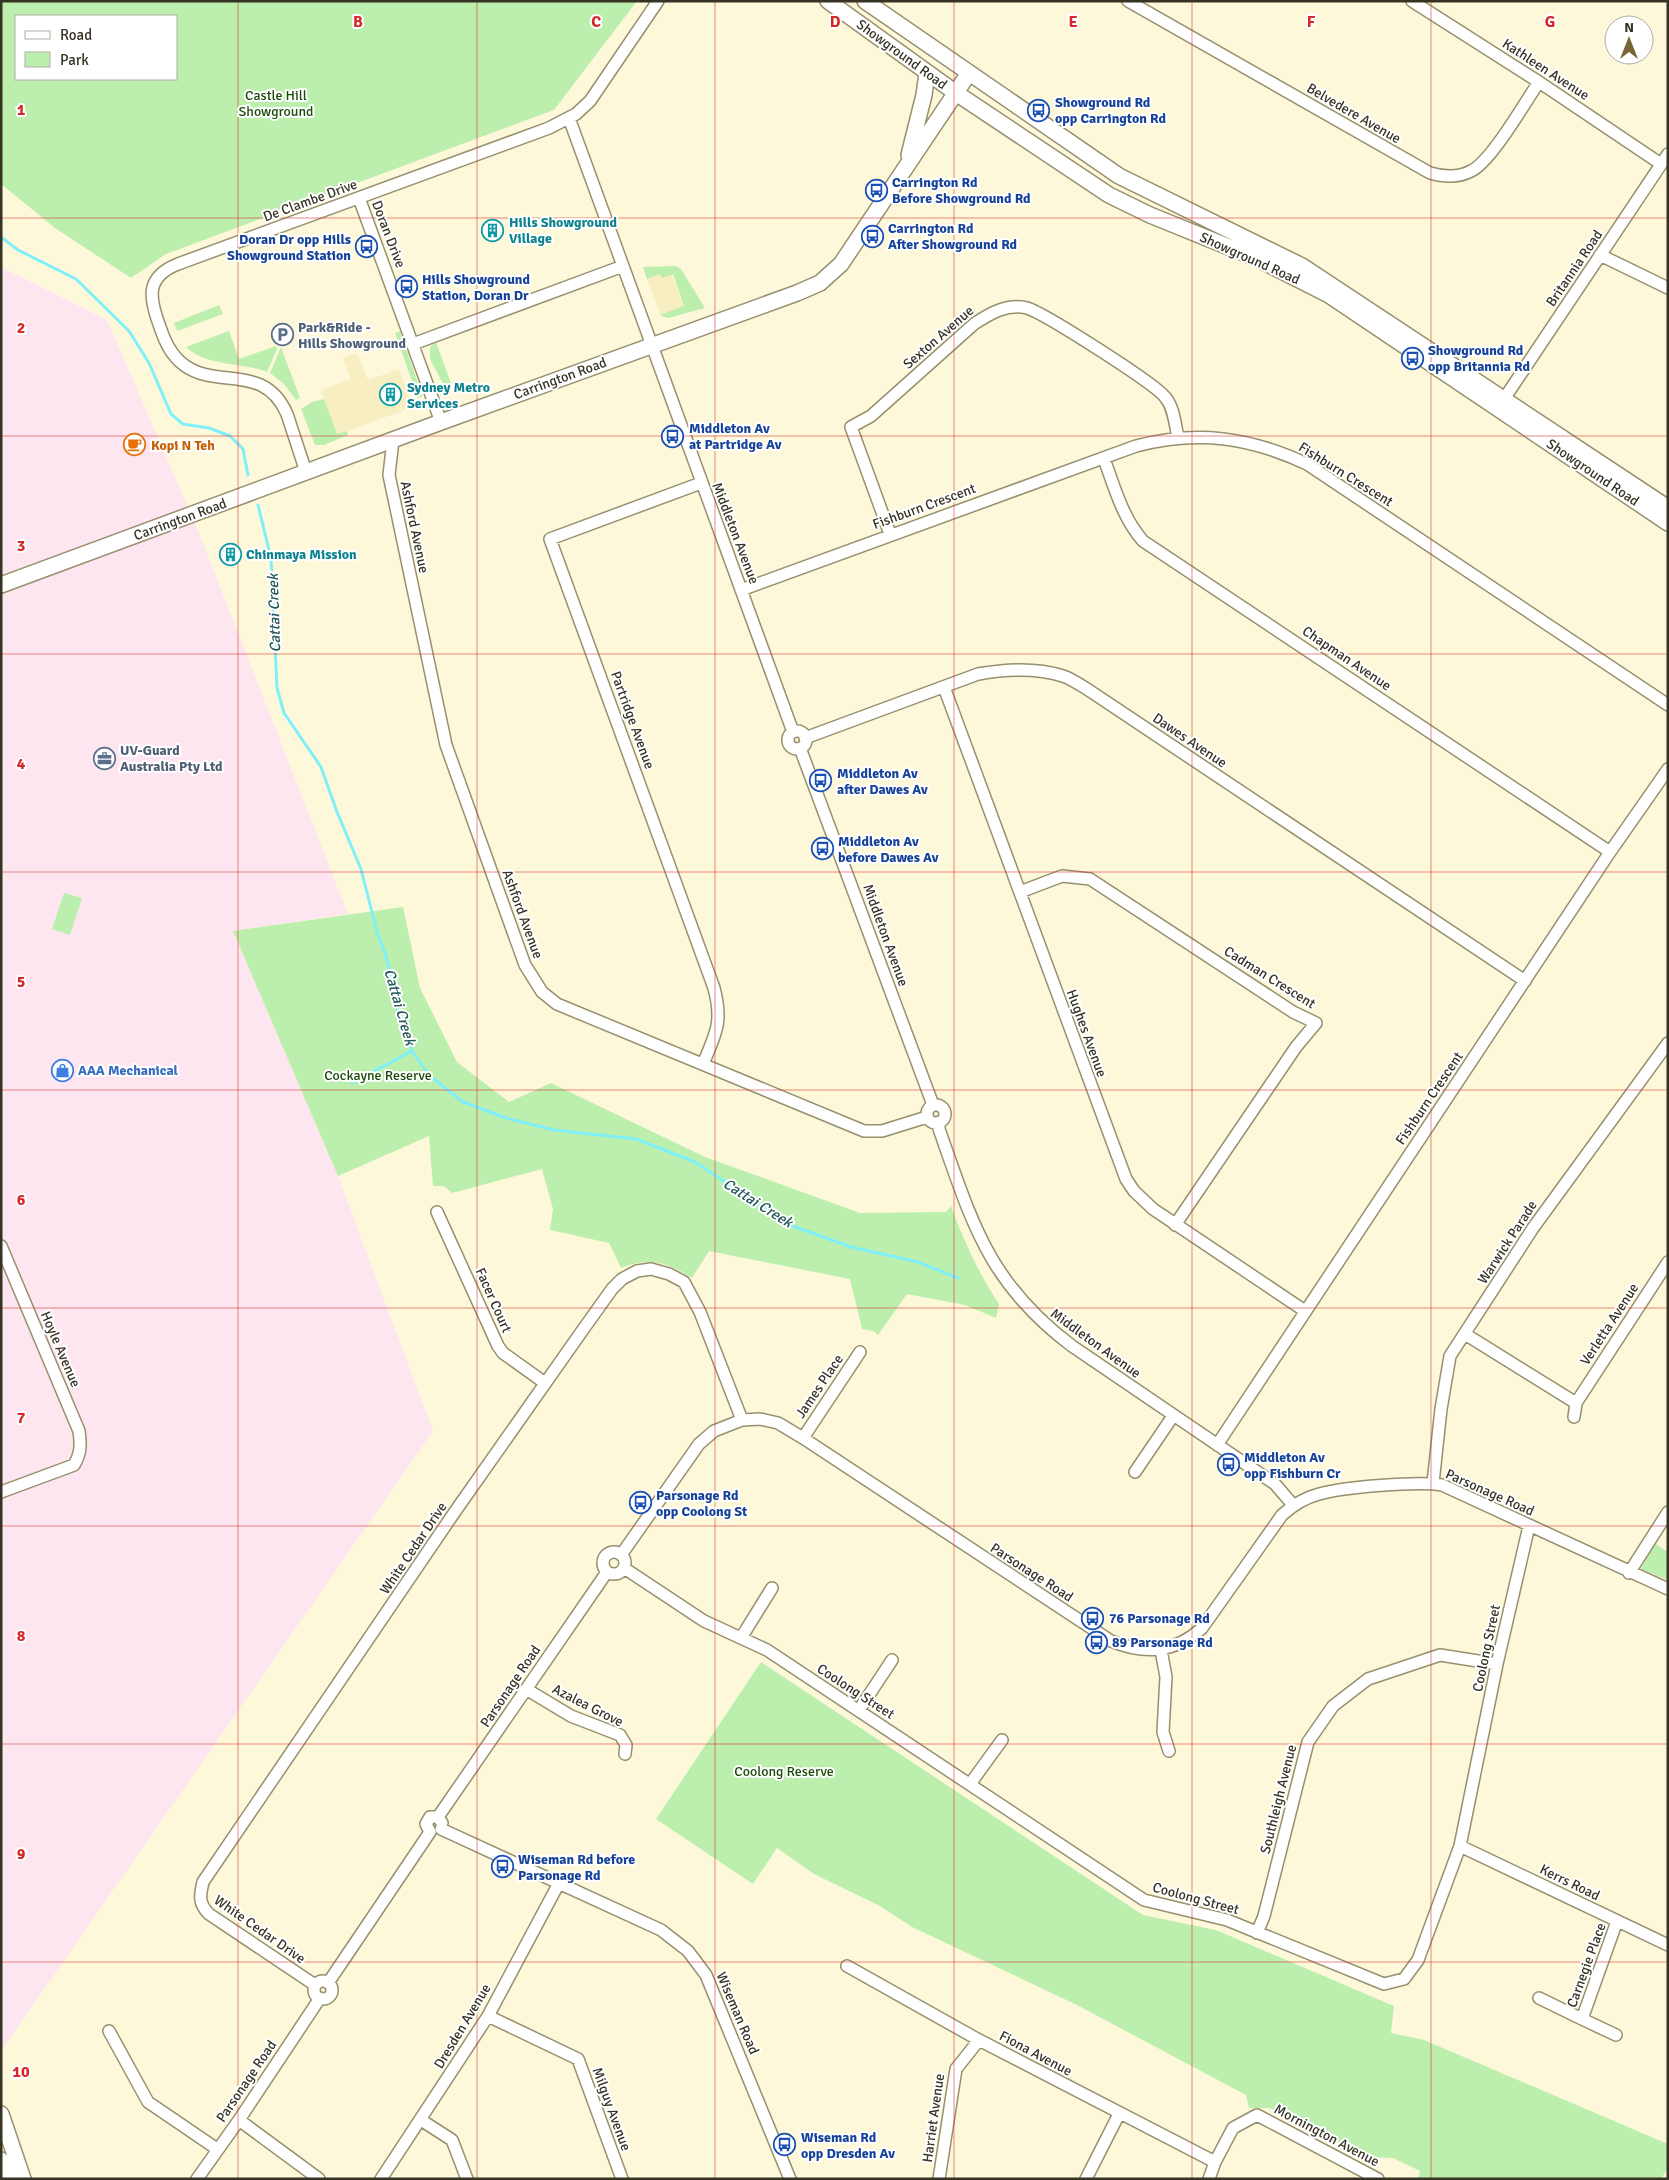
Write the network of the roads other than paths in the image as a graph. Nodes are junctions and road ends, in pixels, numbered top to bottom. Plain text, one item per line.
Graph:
1 (658, 1) edge
2 (828, 1) edge
3 (865, 1) edge
4 (1128, 1) edge
5 (1412, 1) edge
6 (927, 73) junction
7 (969, 73) junction
8 (1539, 82) junction
9 (956, 93) junction
10 (569, 118) junction
11 (1668, 154) edge
12 (907, 164) junction
13 (1661, 164) junction
14 (359, 198) junction
15 (1600, 255) junction
16 (623, 266) junction
17 (1668, 288) edge
18 (413, 344) junction
19 (651, 345) junction
20 (1504, 399) junction
21 (441, 422) junction
22 (1178, 437) junction
23 (393, 440) junction
24 (1104, 458) junction
25 (306, 472) junction
26 (700, 482) junction
27 (1668, 508) edge
28 (1668, 523) edge
29 (890, 534) junction
30 (1, 585) edge
31 (741, 590) junction
32 (944, 687) junction
33 (1668, 704) edge
34 (803, 743) junction
35 (1668, 769) edge
36 (1610, 852) junction
37 (1020, 892) junction
38 (1525, 981) junction
39 (1668, 1043) edge
40 (703, 1064) junction
41 (933, 1105) junction
42 (927, 1117) junction
43 (939, 1122) junction
44 (437, 1212) dead end
45 (1175, 1225) junction
46 (1, 1246) edge
47 (1668, 1262) edge
48 (1305, 1311) junction
49 (1465, 1334) junction
50 (860, 1352) dead end
51 (545, 1383) junction
52 (1576, 1403) junction
53 (1173, 1416) junction
54 (1574, 1417) dead end
55 (742, 1420) junction
56 (803, 1438) junction
57 (1217, 1445) junction
58 (1136, 1472) dead end
59 (1433, 1483) junction
60 (1, 1492) edge
61 (1293, 1505) junction
62 (1668, 1512) edge
63 (1529, 1526) junction
64 (621, 1555) junction
65 (624, 1568) junction
66 (607, 1572) junction
67 (1629, 1573) junction
68 (772, 1588) dead end
69 (1668, 1589) edge
70 (740, 1638) junction
71 (1161, 1650) junction
72 (892, 1660) dead end
73 (1497, 1664) junction
74 (526, 1689) junction
75 (859, 1710) junction
76 (1002, 1740) dead end
77 (1169, 1751) dead end
78 (625, 1754) dead end
79 (970, 1784) junction
80 (435, 1830) junction
81 (1460, 1846) junction
82 (559, 1883) junction
83 (1617, 1921) junction
84 (1258, 1933) junction
85 (1668, 1945) edge
86 (847, 1966) dead end
87 (328, 1983) junction
88 (315, 1985) junction
89 (320, 1998) junction
90 (1539, 1998) dead end
91 (488, 2016) junction
92 (1582, 2019) junction
93 (109, 2031) dead end
94 (1616, 2035) dead end
95 (978, 2040) junction
96 (1, 2114) edge
97 (1119, 2114) junction
98 (239, 2120) junction
99 (421, 2120) junction
100 (217, 2149) junction
101 (1, 2160) edge
102 (1215, 2162) junction
103 (8, 2179) edge
104 (23, 2179) edge
105 (197, 2179) edge
106 (320, 2179) edge
107 (381, 2179) edge
108 (467, 2179) edge
109 (622, 2179) edge
110 (790, 2179) edge
111 (939, 2179) edge
112 (1086, 2179) edge
113 (1209, 2179) edge
114 (1378, 2179) edge

1 - 10 street, De Clambe Drive
2 - 6 main road, Showground Road
3 - 7 main road, Showground Road
4 - 8 street, Belvedere Avenue
5 - 8 street, Kathleen Avenue
6 - 9 main road, Showground Road
6 - 12 main road
7 - 9 main road, Carrington Road
7 - 20 main road, Showground Road
8 - 13 street, Kathleen Avenue
9 - 12 main road, Carrington Road
9 - 28 main road, Showground Road
10 - 14 street, De Clambe Drive
10 - 16 street, Middleton Avenue
11 - 13 street, Britannia Road
12 - 19 main road, Carrington Road
13 - 15 street, Britannia Road
14 - 18 street, Doran Drive
14 - 25 street, De Clambe Drive
15 - 17 street
15 - 20 street, Britannia Road
16 - 18 street
16 - 19 street, Middleton Avenue
18 - 21 street, Doran Drive
19 - 21 main road, Carrington Road
19 - 26 street, Middleton Avenue
20 - 27 main road, Showground Road
21 - 23 main road, Carrington Road
22 - 24 street, Fishburn Crescent
22 - 29 street, Sexton Avenue
22 - 33 street, Fishburn Crescent
23 - 25 main road, Carrington Road
23 - 40 street, Ashford Avenue
24 - 29 street, Fishburn Crescent
24 - 36 street, Chapman Avenue
25 - 30 main road, Carrington Road
26 - 31 street, Middleton Avenue
26 - 40 street, Partridge Avenue
29 - 31 street, Fishburn Crescent
31 - 34 street, Middleton Avenue
32 - 34 street, Dawes Avenue
32 - 37 street, Hughes Avenue
32 - 38 street, Dawes Avenue
34 - 41 street, Middleton Avenue
35 - 36 street, Fishburn Crescent
36 - 38 street, Fishburn Crescent
37 - 45 street, Hughes Avenue
37 - 45 street, Cadman Crescent
38 - 48 street, Fishburn Crescent
39 - 49 street, Warwick Parade
40 - 42 street, Ashford Avenue
41 - 42 street
41 - 43 street
42 - 43 street
43 - 53 street, Middleton Avenue
44 - 51 street, Facer Court
45 - 48 street, Hughes Avenue
46 - 60 street, Hoyle Avenue
47 - 52 street, Verletta Avenue
48 - 57 street, Fishburn Crescent
49 - 52 street
49 - 59 street, Warwick Parade
50 - 56 street, James Place
51 - 55 street, White Cedar Drive
51 - 88 street, White Cedar Drive
52 - 54 street, Verletta Avenue
53 - 57 street, Middleton Avenue
53 - 58 street
55 - 56 street, Parsonage Road
55 - 64 street, Parsonage Road
56 - 71 street, Parsonage Road
57 - 61 street, Middleton Avenue
59 - 61 street, Parsonage Road
59 - 63 street, Parsonage Road
61 - 71 street, Parsonage Road
62 - 67 street
63 - 67 street, Parsonage Road
63 - 73 street, Coolong Street
64 - 65 street
64 - 66 street
65 - 66 street
65 - 70 street, Coolong Street
66 - 74 street, Parsonage Road
67 - 69 street, Parsonage Road
68 - 70 street
70 - 75 street, Coolong Street
71 - 77 street
72 - 75 street
73 - 81 street, Coolong Street
73 - 84 street, Southleigh Avenue
74 - 78 street, Azalea Grove
74 - 80 street, Parsonage Road
75 - 79 street, Coolong Street
76 - 79 street
79 - 84 street, Coolong Street
80 - 82 street, Wiseman Road
80 - 87 street
81 - 83 street, Kerrs Road
81 - 84 street, Coolong Street
82 - 91 street, Dresden Avenue
82 - 110 street, Wiseman Road
83 - 85 street, Kerrs Road
83 - 92 street, Carnegie Place
86 - 95 street, Fiona Avenue
87 - 88 street
87 - 89 street
88 - 89 street
89 - 98 street, Parsonage Road
90 - 92 street, Carnegie Place
91 - 99 street, Dresden Avenue
91 - 109 street, Milguy Avenue
92 - 94 street, Carnegie Place
93 - 100 street
95 - 97 street, Fiona Avenue
95 - 111 street, Harriet Avenue
96 - 104 main road
97 - 102 street, Fiona Avenue
97 - 112 street
98 - 100 street, Parsonage Road
98 - 106 street
99 - 107 street, Dresden Avenue
99 - 108 street
100 - 105 street, Parsonage Road
101 - 103 main road
102 - 113 street, Mornington Avenue
102 - 114 street, Mornington Avenue

